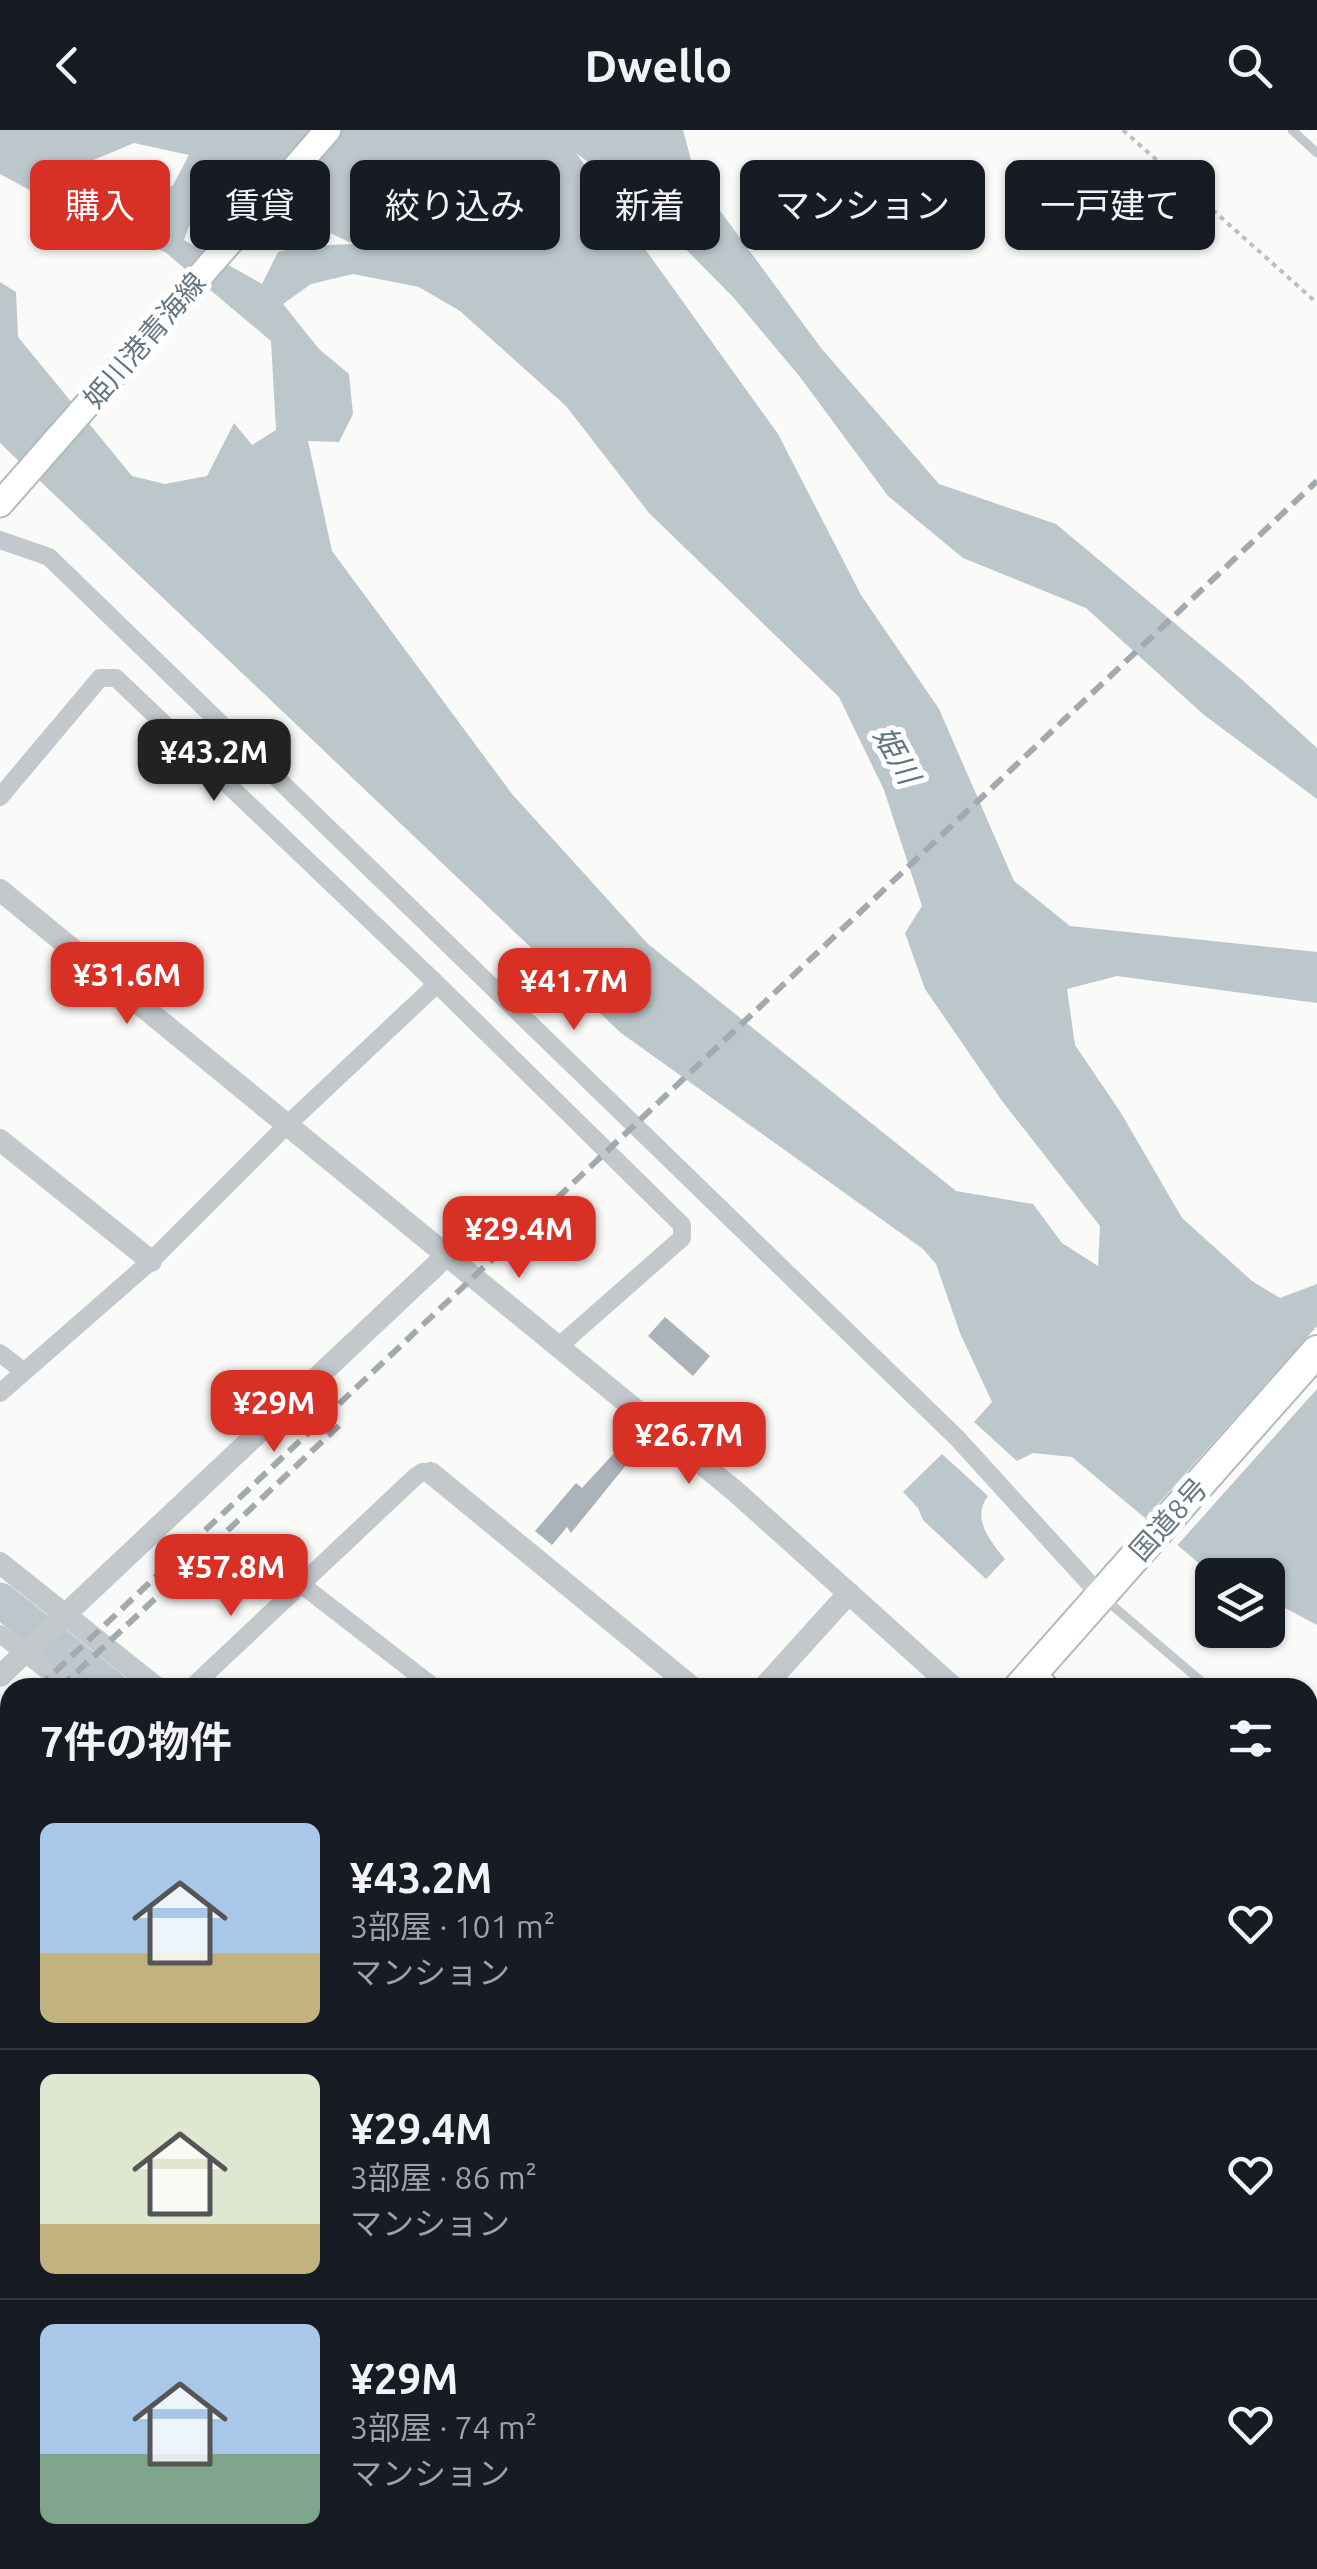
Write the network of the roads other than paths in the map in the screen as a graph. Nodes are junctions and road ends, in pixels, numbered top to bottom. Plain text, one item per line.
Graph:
1 (328, 130) edge
2 (1292, 130) edge
3 (1317, 153) edge
4 (0, 504) edge
5 (0, 540) edge
6 (0, 798) edge
7 (0, 890) edge
8 (436, 984) junction
9 (288, 1124) junction
10 (0, 1140) edge
11 (447, 1255) junction
12 (151, 1260) junction
13 (558, 1347) junction
14 (1317, 1350) edge
15 (0, 1353) edge
16 (23, 1371) junction
17 (0, 1393) edge
18 (431, 1473) joint
19 (0, 1564) edge
20 (302, 1586) junction
21 (849, 1594) junction
22 (1099, 1597) junction
23 (65, 1616) junction
24 (0, 1634) edge
25 (26, 1654) junction
26 (1037, 1675) edge
27 (0, 1676) edge
28 (57, 1678) edge
29 (144, 1678) edge
30 (202, 1678) edge
31 (422, 1678) edge
32 (681, 1678) edge
33 (772, 1678) edge
34 (943, 1678) edge
35 (1197, 1678) edge

1 - 4 main road, 姫川港青海線
2 - 3 lane
5 - 22 street
6 - 8 street
7 - 9 street
8 - 9 street
8 - 13 street
9 - 11 street
9 - 12 street
10 - 12 street
11 - 13 street
11 - 23 street
12 - 16 street
13 - 21 street
14 - 22 highway, 国道8号
15 - 16 street
16 - 17 street
18 - 20 street
18 - 32 street
19 - 23 street
20 - 30 street
20 - 31 street
21 - 33 street
21 - 34 street
22 - 26 highway, 国道8号
22 - 35 lane
23 - 25 street
23 - 29 street
24 - 25 street
25 - 27 street
25 - 28 street

